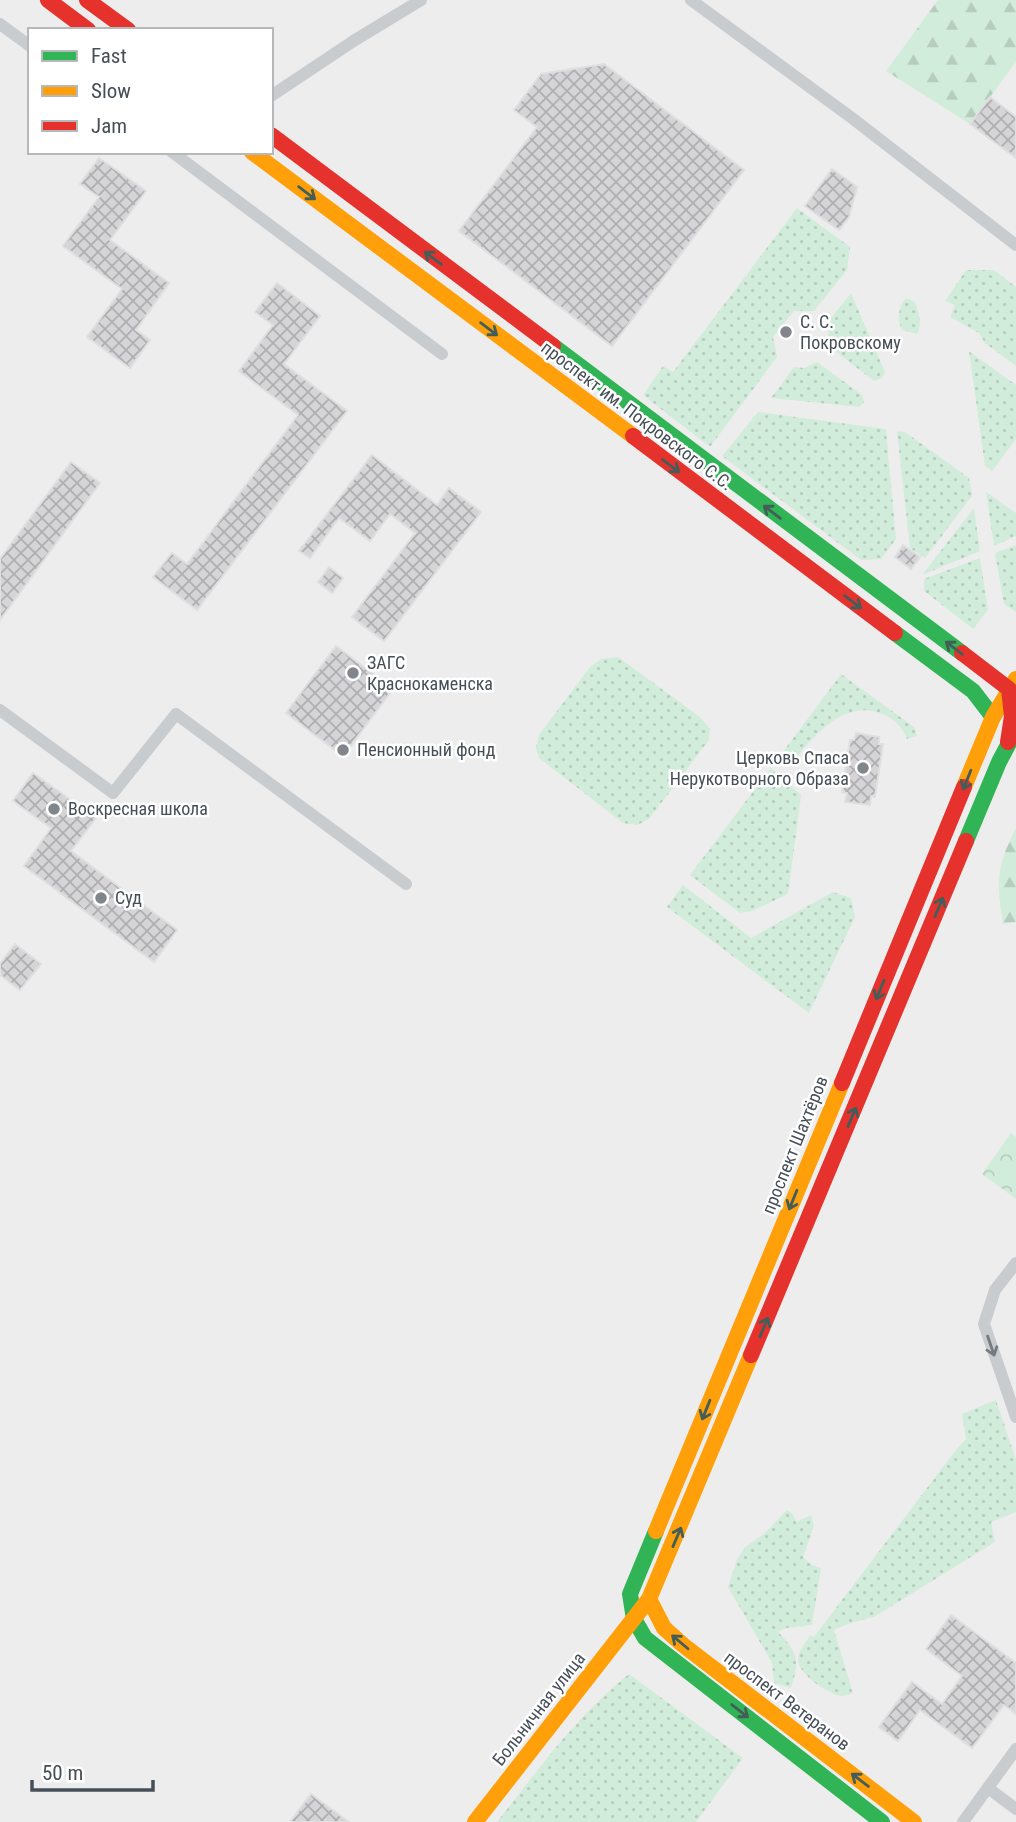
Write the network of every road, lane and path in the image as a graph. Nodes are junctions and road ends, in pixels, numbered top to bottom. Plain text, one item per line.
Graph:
1 (48, 0) edge
2 (87, 0) edge
3 (421, 0) edge
4 (691, 0) edge
5 (0, 24) edge
6 (85, 28) edge
7 (125, 28) edge
8 (28, 45) edge
9 (273, 95) edge
10 (273, 136) edge
11 (175, 154) edge
12 (255, 154) edge
13 (1016, 245) edge
14 (442, 354) dead end
15 (1014, 685) edge
16 (973, 691) junction
17 (0, 710) edge
18 (993, 717) junction
19 (1016, 730) edge
20 (1007, 746) junction
21 (406, 884) dead end
22 (1016, 1263) edge
23 (1016, 1417) edge
24 (649, 1600) junction
25 (634, 1619) junction
26 (1016, 1749) edge
27 (988, 1788) junction
28 (1016, 1809) edge
29 (475, 1822) edge
30 (882, 1822) edge
31 (914, 1822) edge
32 (963, 1822) edge

1 - 6 street
2 - 7 street
3 - 9 street
4 - 13 street
5 - 8 street
15 -> 10 street, проспект им. Покровского С.С.
11 - 14 street
12 -> 16 street, проспект им. Покровского С.С.
15 - 16 street
15 - 18 street, проспект Шахтёров
15 - 20 street
16 - 18 street, проспект им. Покровского С.С.
17 - 21 street
18 -> 25 street, проспект Шахтёров
19 - 20 street
24 -> 20 street
22 -> 23 street
24 - 25 street, Больничная улица
31 -> 24 street, проспект Ветеранов
25 - 29 street, Больничная улица
25 -> 30 street, проспект Ветеранов
26 - 27 street
27 - 28 street
27 - 32 street

